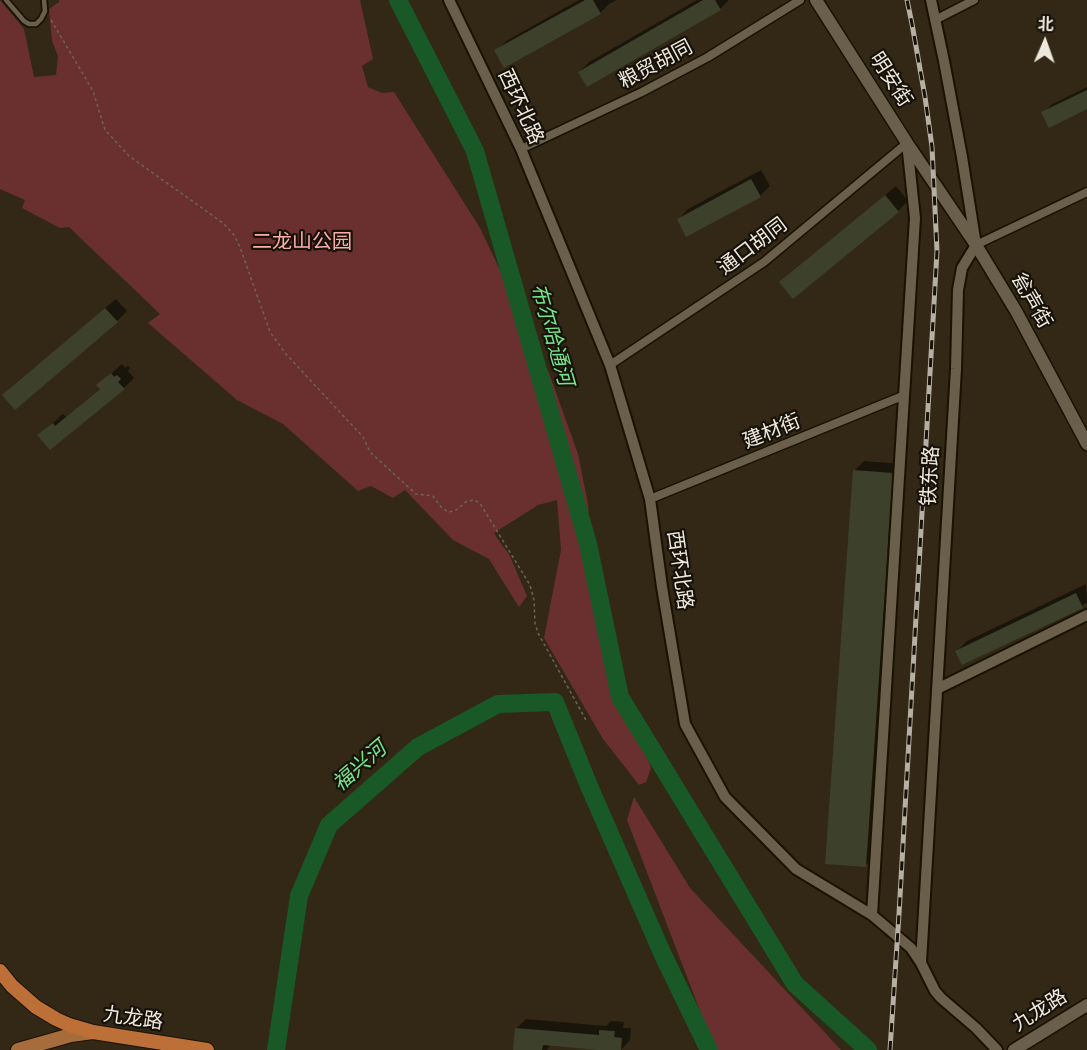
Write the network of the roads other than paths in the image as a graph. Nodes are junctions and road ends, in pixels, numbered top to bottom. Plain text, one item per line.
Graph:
1 (6, 0) edge
2 (44, 0) edge
3 (449, 0) edge
4 (800, 0) edge
5 (816, 0) edge
6 (931, 0) edge
7 (974, 0) edge
8 (935, 20) junction
9 (907, 143) junction
10 (521, 149) junction
11 (934, 181) joint
12 (1087, 192) edge
13 (976, 244) junction
14 (610, 365) junction
15 (905, 395) junction
16 (1087, 444) edge
17 (650, 499) junction
18 (1087, 615) edge
19 (937, 689) junction
20 (872, 915) junction
21 (921, 963) junction
22 (0, 971) edge
23 (1087, 1005) edge
24 (93, 1032) junction
25 (18, 1050) edge
26 (207, 1050) edge
27 (997, 1050) edge
28 (1014, 1050) edge

1 - 2 lane
3 - 10 street, 西环北路
4 - 10 street, 粮贸胡同
5 - 9 main road, 明安街
6 - 8 street
7 - 8 street
8 - 13 street
9 - 11 main road, 明安街
9 - 14 street, 通口胡同
9 - 15 street
10 - 14 street, 西环北路
11 - 13 main road, 瓮声街
12 - 13 street
13 - 16 main road, 瓮声街
13 - 19 street, 铁东路
14 - 17 street, 西环北路
15 - 17 street, 建材街
15 - 20 street
17 - 20 street, 西环北路
18 - 19 street
19 - 21 street, 铁东路
20 - 21 street, 西环北路
21 - 27 street, 西环北路
22 - 24 highway
23 - 28 main road, 九龙路
24 - 25 main road, 九龙路
24 - 26 highway, 九龙路

